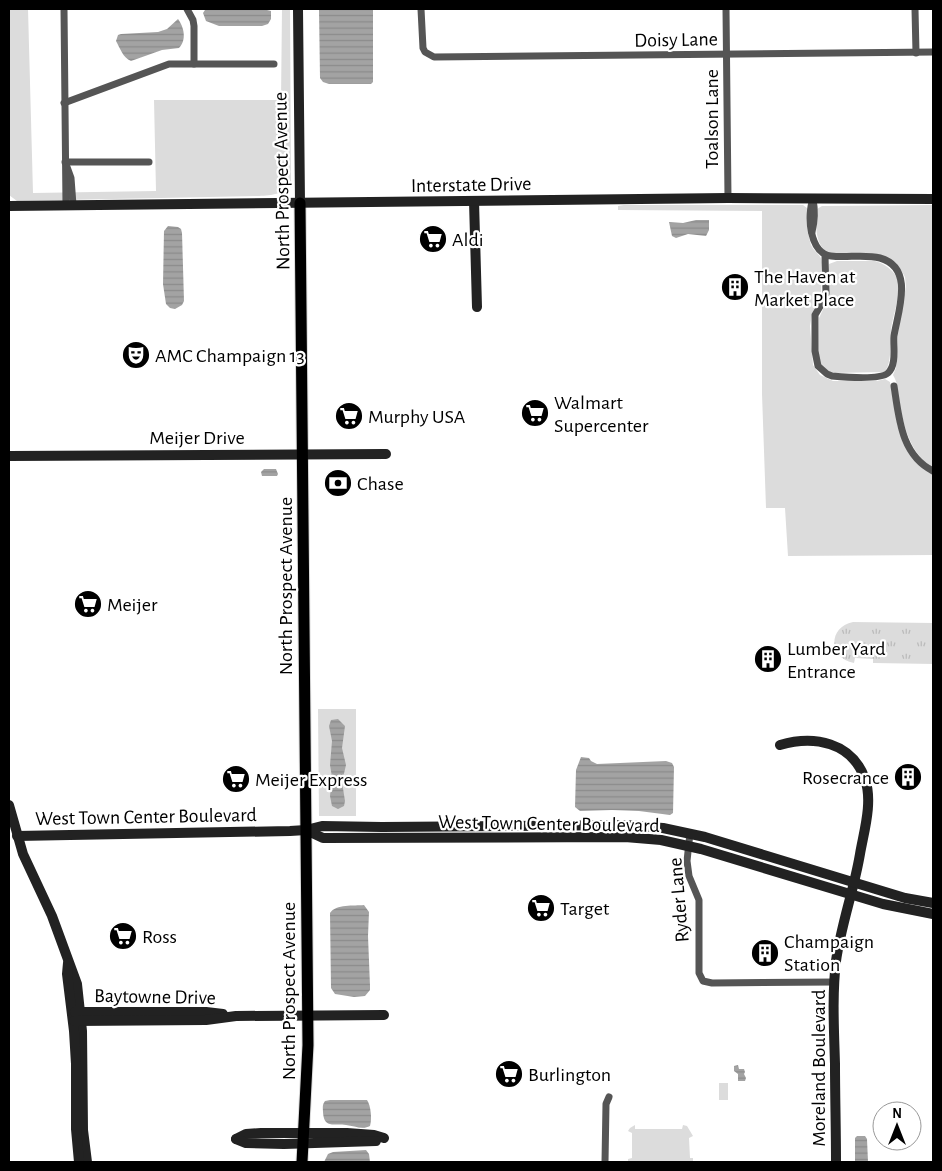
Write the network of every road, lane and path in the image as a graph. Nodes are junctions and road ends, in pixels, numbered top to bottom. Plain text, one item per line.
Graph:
1 (64, 9) edge
2 (187, 9) edge
3 (298, 9) edge
4 (421, 9) edge
5 (726, 9) edge
6 (915, 9) edge
7 (916, 52) junction
8 (933, 52) edge
9 (726, 54) junction
10 (194, 64) junction
11 (274, 64) dead end
12 (64, 103) junction
13 (65, 162) junction
14 (149, 162) dead end
15 (728, 198) junction
16 (813, 199) junction
17 (933, 199) edge
18 (474, 201) junction
19 (300, 204) junction
20 (69, 205) junction
21 (9, 206) edge
22 (825, 256) junction
23 (477, 306) dead end
24 (894, 386) dead end
25 (302, 454) junction
26 (386, 454) dead end
27 (9, 456) edge
28 (933, 471) edge
29 (780, 745) dead end
30 (9, 805) edge
31 (306, 830) junction
32 (690, 833) junction
33 (17, 836) junction
34 (690, 846) junction
35 (855, 882) junction
36 (851, 895) junction
37 (933, 903) edge
38 (933, 914) edge
39 (834, 982) junction
40 (308, 1015) junction
41 (384, 1015) dead end
42 (77, 1016) junction
43 (609, 1098) dead end
44 (304, 1139) junction
45 (79, 1162) edge
46 (87, 1162) edge
47 (302, 1162) edge
48 (605, 1162) edge
49 (836, 1162) edge

1 - 12 street
2 - 10 street
3 - 19 main road, North Prospect Avenue
4 - 9 street, Doisy Lane
5 - 9 street, Toalson Lane
6 - 7 street
7 - 8 street, Doisy Lane
7 - 9 street, Doisy Lane
9 - 15 street, Toalson Lane
10 - 11 street
10 - 12 street
12 - 13 street
13 - 14 street
13 - 20 street
15 - 16 main road, Interstate Drive
15 - 18 main road, Interstate Drive
16 - 17 main road, Interstate Drive
16 - 22 street
18 - 19 main road, Interstate Drive
18 - 23 main road
19 - 20 main road, Interstate Drive
19 - 25 main road, North Prospect Avenue
20 - 21 main road, Interstate Drive
22 - 22 street
24 - 28 street
25 - 26 main road, Meijer Drive
25 - 27 main road, Meijer Drive
25 - 31 main road, North Prospect Avenue
29 - 35 main road, Moreland Boulevard
30 - 33 main road
31 - 32 main road, West Town Center Boulevard
31 - 33 main road, West Town Center Boulevard
31 - 34 main road, West Town Center Boulevard
31 - 40 main road, North Prospect Avenue
32 - 34 street, Ryder Lane
32 - 35 main road, West Town Center Boulevard
33 - 42 main road
34 - 36 main road, West Town Center Boulevard
34 - 39 street, Ryder Lane
35 - 36 main road, Moreland Boulevard
35 - 37 main road, West Town Center Boulevard
36 - 38 main road, West Town Center Boulevard
36 - 39 main road, Moreland Boulevard
39 - 49 main road, Moreland Boulevard
40 - 41 main road, Baytowne Drive
40 - 42 main road, Baytowne Drive
40 - 44 main road, North Prospect Avenue
42 - 45 main road
42 - 46 main road
43 - 48 street
44 - 44 main road
44 - 44 main road
44 - 47 main road, North Prospect Avenue

